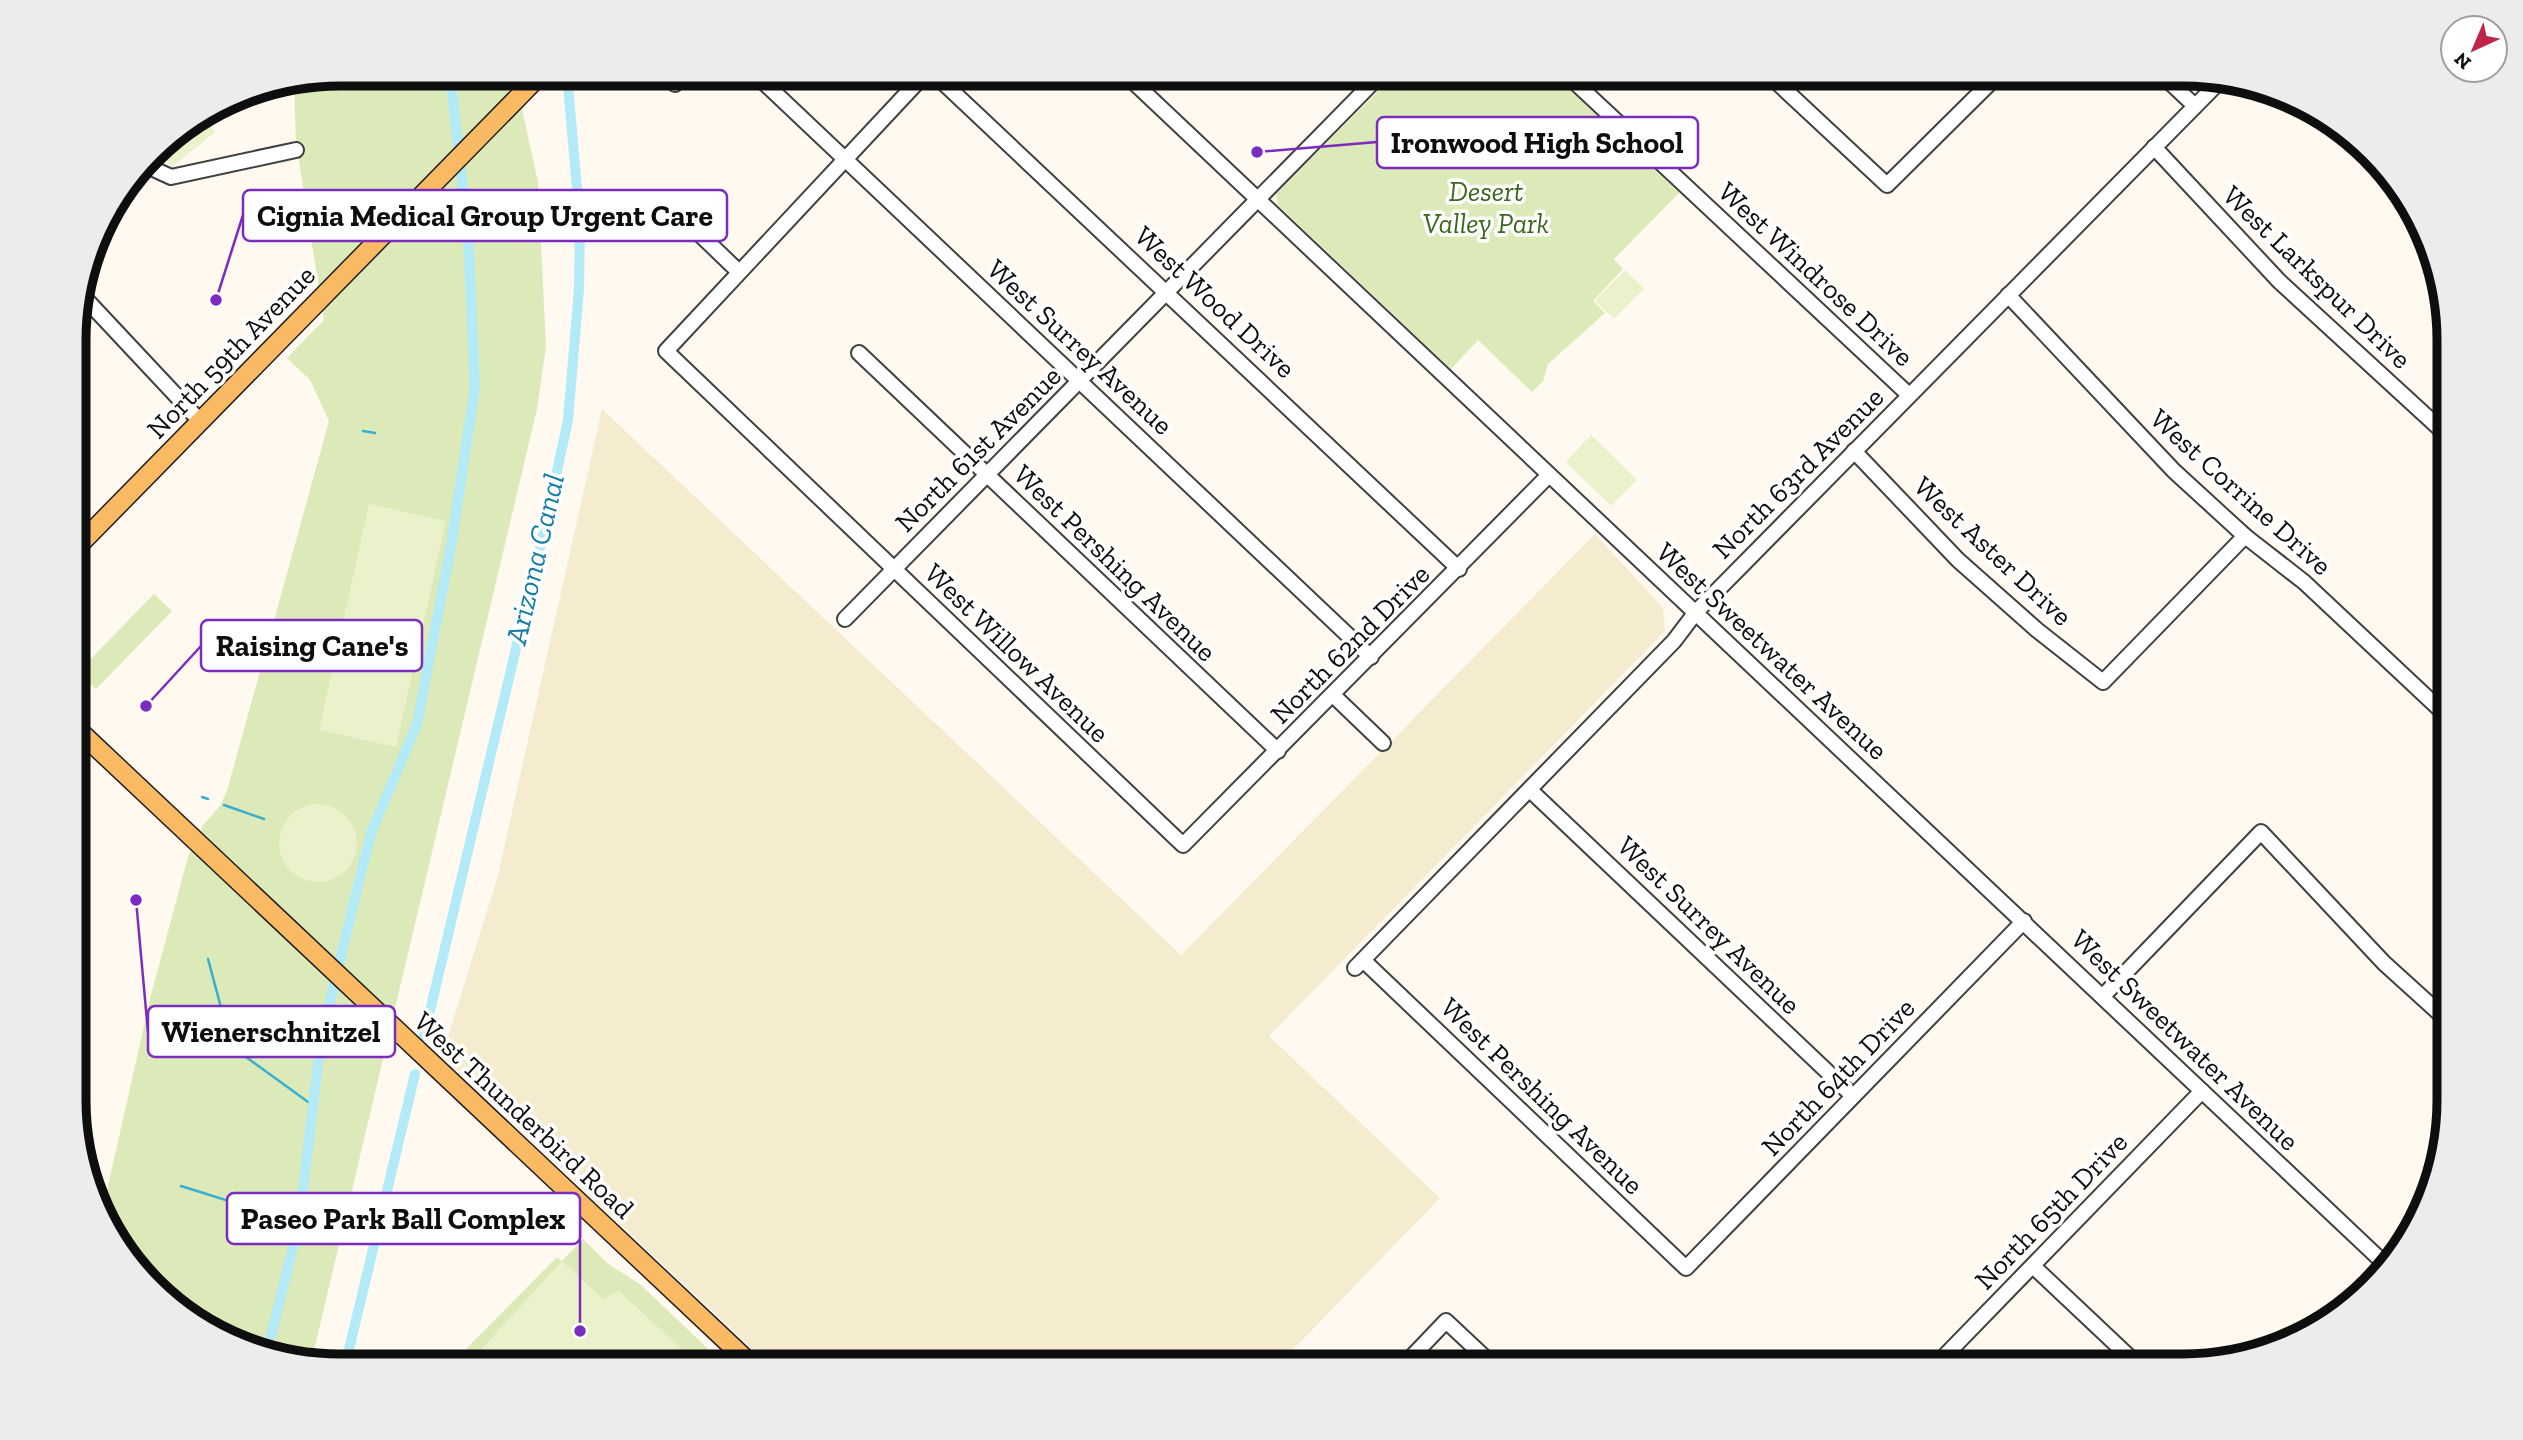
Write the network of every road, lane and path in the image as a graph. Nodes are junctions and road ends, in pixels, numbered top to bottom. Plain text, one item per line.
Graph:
1 (529, 86) edge
2 (768, 86) edge
3 (914, 86) edge
4 (947, 86) edge
5 (1138, 86) edge
6 (1369, 86) edge
7 (1579, 86) edge
8 (1781, 86) edge
9 (1980, 86) edge
10 (1986, 86) edge
11 (2174, 86) edge
12 (2213, 88) edge
13 (1983, 89) junction
14 (2195, 106) junction
15 (2154, 147) junction
16 (296, 150) dead end
17 (845, 158) junction
18 (152, 169) edge
19 (1257, 198) junction
20 (687, 221) dead end
21 (739, 272) junction
22 (1167, 290) junction
23 (2008, 295) junction
24 (89, 302) edge
25 (859, 353) dead end
26 (1080, 380) junction
27 (1909, 395) junction
28 (200, 421) junction
29 (2437, 426) edge
30 (1854, 451) junction
31 (987, 475) junction
32 (1548, 476) junction
33 (2245, 536) junction
34 (86, 538) edge
35 (894, 569) junction
36 (1459, 569) junction
37 (1696, 612) junction
38 (845, 619) dead end
39 (1371, 657) junction
40 (1333, 695) junction
41 (2437, 707) edge
42 (86, 737) edge
43 (1383, 743) dead end
44 (1278, 751) junction
45 (1530, 790) junction
46 (1184, 845) joint
47 (2024, 921) junction
48 (1359, 964) joint
49 (2103, 996) junction
50 (2437, 1011) edge
51 (2202, 1091) junction
52 (1853, 1096) junction
53 (2381, 1260) edge
54 (2033, 1266) junction
55 (1686, 1268) joint
56 (740, 1354) edge
57 (1414, 1354) edge
58 (1481, 1354) edge
59 (1947, 1354) edge
60 (2126, 1354) edge

1 - 28 main road, North 59th Avenue
2 - 17 street, West Surrey Avenue
3 - 17 street
4 - 22 street, West Wood Drive
5 - 19 street, West Sweetwater Avenue
6 - 19 street, North 61st Avenue
7 - 27 street, West Windrose Drive
8 - 13 street
9 - 13 street
10 - 13 street
11 - 14 street
12 - 14 street, North 63rd Avenue
14 - 15 street, North 63rd Avenue
15 - 23 street, North 63rd Avenue
15 - 29 street, West Larkspur Drive
16 - 18 street
17 - 21 street
17 - 26 street, West Surrey Avenue
19 - 22 street, North 61st Avenue
19 - 32 street, West Sweetwater Avenue
20 - 21 street
21 - 35 street, West Willow Avenue
22 - 26 street, North 61st Avenue
22 - 36 street, West Wood Drive
23 - 27 street, North 63rd Avenue
23 - 33 street, West Corrine Drive
24 - 28 street
25 - 31 street, West Pershing Avenue
26 - 31 street, North 61st Avenue
26 - 39 street, West Surrey Avenue
27 - 30 street, North 63rd Avenue
28 - 34 main road, North 59th Avenue
30 - 33 street, West Aster Drive
30 - 37 street, North 63rd Avenue
31 - 35 street, North 61st Avenue
31 - 44 street, West Pershing Avenue
32 - 36 street, North 62nd Drive
32 - 37 street, West Sweetwater Avenue
33 - 41 street, West Corrine Drive
35 - 38 street, North 61st Avenue
35 - 46 street, West Willow Avenue
36 - 39 street, North 62nd Drive
37 - 45 street, North 63rd Avenue
37 - 47 street, West Sweetwater Avenue
39 - 40 street, North 62nd Drive
40 - 43 street
40 - 44 street, North 62nd Drive
42 - 56 main road, West Thunderbird Road
44 - 46 street, North 62nd Drive
45 - 48 street, North 63rd Avenue
45 - 52 street, West Surrey Avenue
47 - 49 street, West Sweetwater Avenue
47 - 52 street, North 64th Drive
48 - 55 street, West Pershing Avenue
49 - 50 street
49 - 51 street, West Sweetwater Avenue
51 - 53 street, West Sweetwater Avenue
51 - 54 street, North 65th Drive
52 - 55 street, North 64th Drive
54 - 59 street, North 65th Drive
54 - 60 street
57 - 58 street

